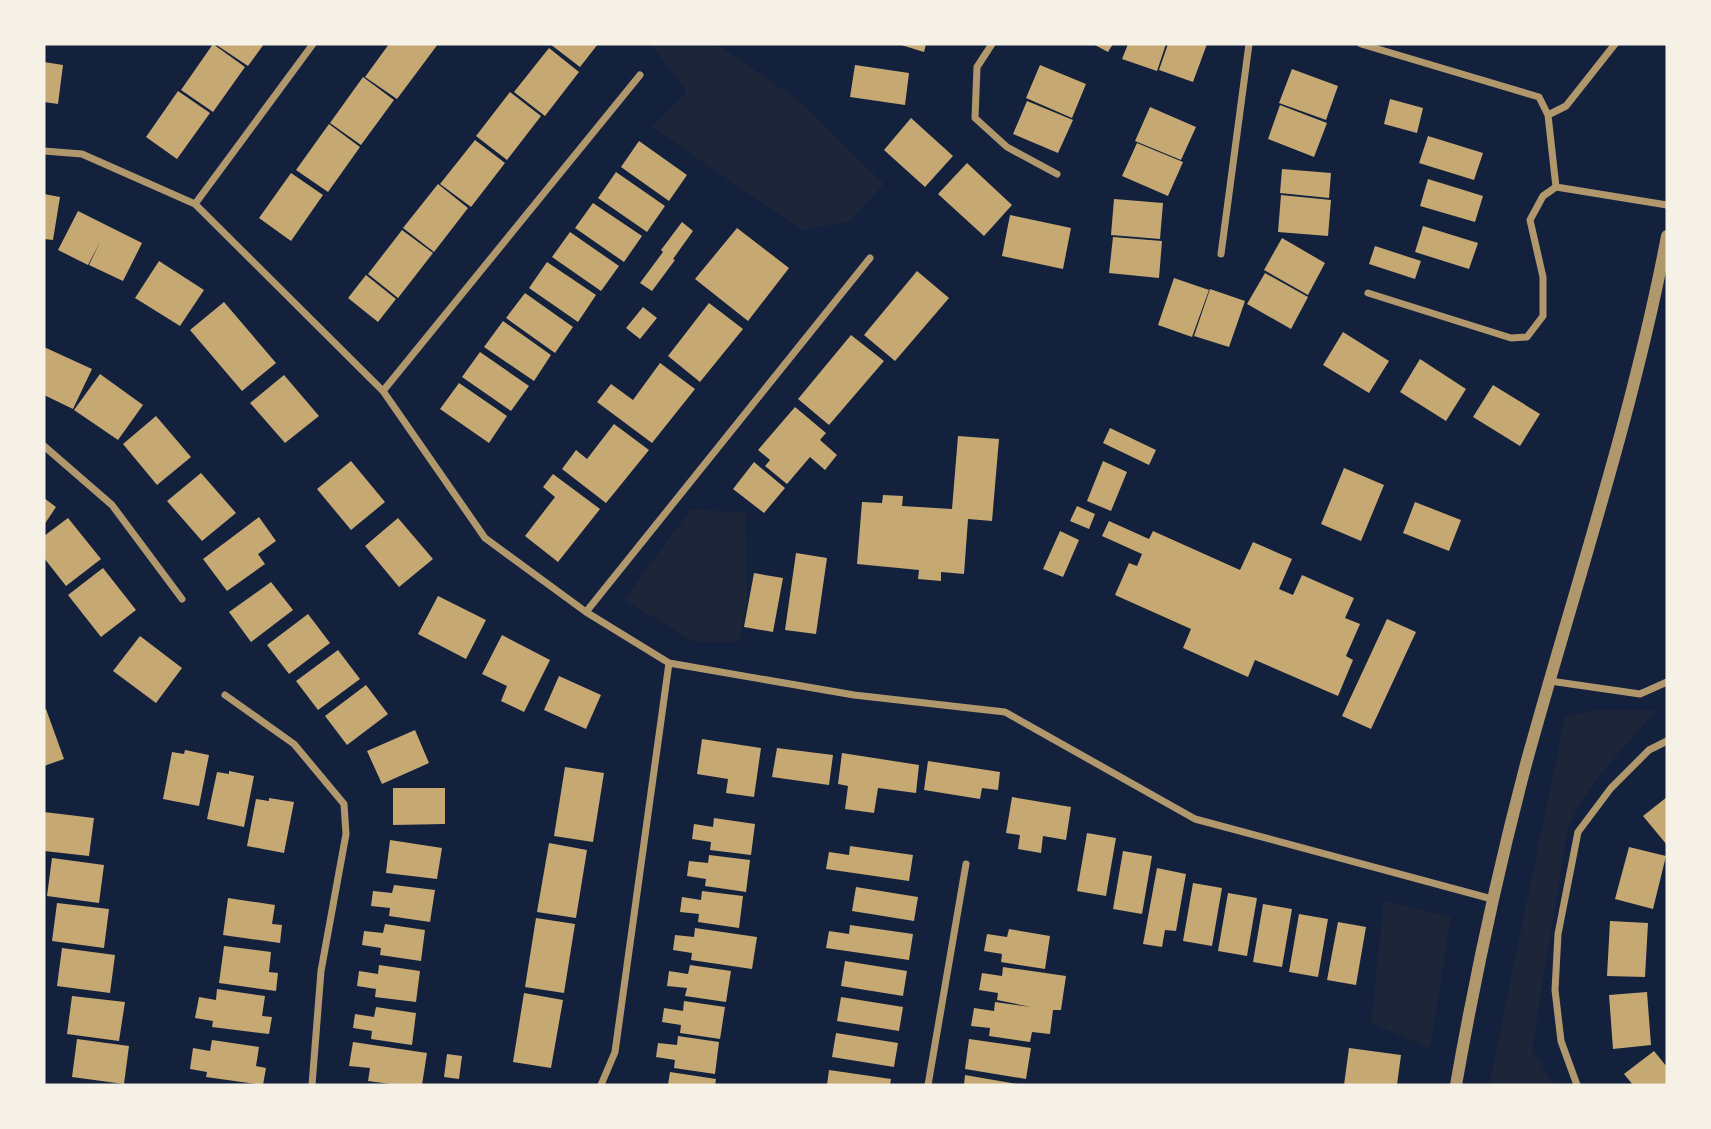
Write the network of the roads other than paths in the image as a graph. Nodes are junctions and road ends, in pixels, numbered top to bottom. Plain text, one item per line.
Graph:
1 (313, 44) edge
2 (992, 44) edge
3 (1249, 44) edge
4 (1361, 44) edge
5 (1615, 44) edge
6 (640, 75) dead end
7 (1548, 115) junction
8 (44, 151) edge
9 (1057, 174) dead end
10 (1556, 187) junction
11 (195, 204) junction
12 (1667, 205) edge
13 (1667, 236) edge
14 (1221, 254) dead end
15 (870, 258) dead end
16 (1368, 293) dead end
17 (383, 391) junction
18 (44, 446) edge
19 (182, 598) dead end
20 (586, 612) junction
21 (669, 663) junction
22 (1550, 681) junction
23 (1667, 682) edge
24 (225, 695) dead end
25 (1667, 741) edge
26 (966, 864) dead end
27 (1493, 899) junction
28 (312, 1085) edge
29 (601, 1085) edge
30 (928, 1085) edge
31 (1455, 1085) edge
32 (1577, 1085) edge

1 - 11 street
2 - 9 street
3 - 14 street
4 - 7 street
5 - 7 street
6 - 17 street
7 - 10 street
8 - 11 street
10 - 12 street
10 - 16 street
11 - 17 street
13 - 22 street
15 - 20 street
17 - 20 street
18 - 19 street
20 - 21 street
21 - 27 street
21 - 29 street
22 - 23 street
22 - 27 street
24 - 28 street
25 - 32 street
26 - 30 street
27 - 31 street

